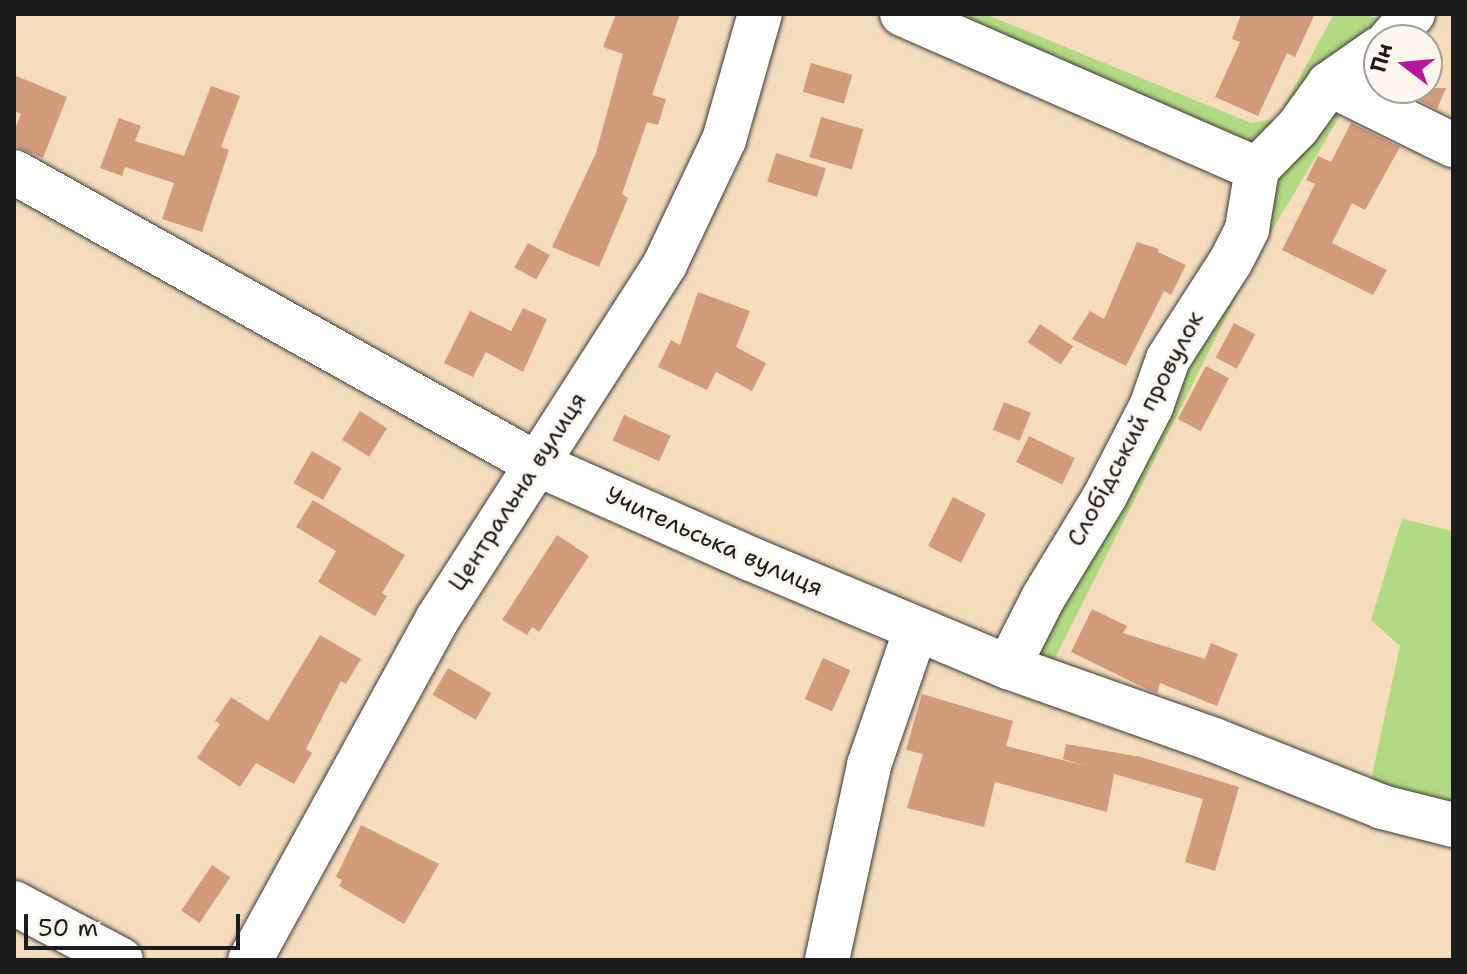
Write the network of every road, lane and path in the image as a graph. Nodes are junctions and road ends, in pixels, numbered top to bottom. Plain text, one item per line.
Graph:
1 (760, 14) edge
2 (902, 14) edge
3 (1363, 60) edge
4 (1329, 84) junction
5 (1453, 145) edge
6 (1257, 169) junction
7 (14, 172) edge
8 (535, 463) junction
9 (916, 629) junction
10 (1008, 667) junction
11 (1453, 825) edge
12 (14, 903) edge
13 (121, 960) edge
14 (250, 960) edge
15 (827, 960) edge

1 - 8 street, Центральна вулиця
2 - 6 street
3 - 4 street
4 - 5 street
4 - 6 street
6 - 10 street, Слобідський провулок
7 - 8 street, Учительська вулиця
8 - 9 street, Учительська вулиця
8 - 14 street, Центральна вулиця
9 - 10 street, Учительська вулиця
9 - 15 street
10 - 11 street, Учительська вулиця
12 - 13 street

